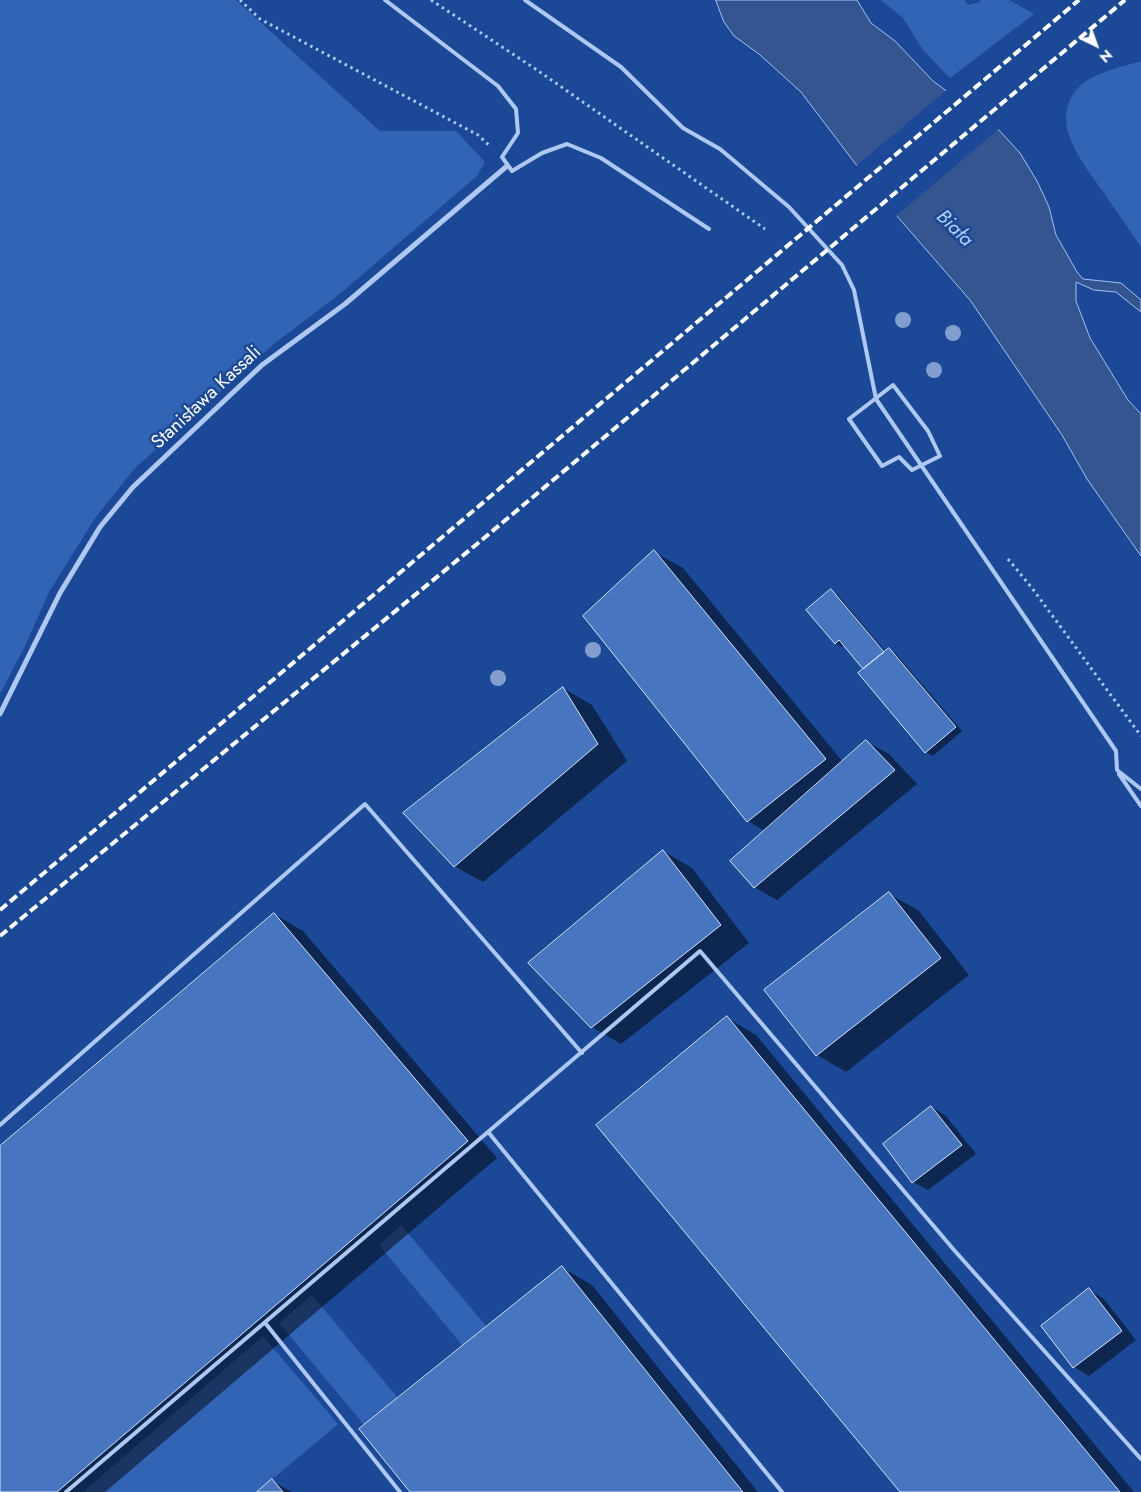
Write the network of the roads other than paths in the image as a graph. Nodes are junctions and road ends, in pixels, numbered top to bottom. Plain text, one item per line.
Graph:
1 (385, 0) edge
2 (525, 0) edge
3 (508, 166) junction
4 (709, 229) dead end
5 (876, 398) junction
6 (921, 466) junction
7 (0, 714) edge
8 (1116, 770) junction
9 (1141, 789) edge
10 (1141, 806) edge
11 (582, 1053) junction
12 (0, 1125) edge
13 (489, 1133) junction
14 (266, 1324) junction
15 (1141, 1459) edge
16 (66, 1492) edge
17 (400, 1492) edge
18 (782, 1492) edge

1 - 3 lane
2 - 5 lane
3 - 4 lane
3 - 7 street, Stanisława Kassali
5 - 6 lane
5 - 6 lane
5 - 6 lane
6 - 8 lane
8 - 9 lane
8 - 10 lane
11 - 12 lane
11 - 13 lane
11 - 15 lane
13 - 14 lane
13 - 18 lane
14 - 16 lane
14 - 17 lane

